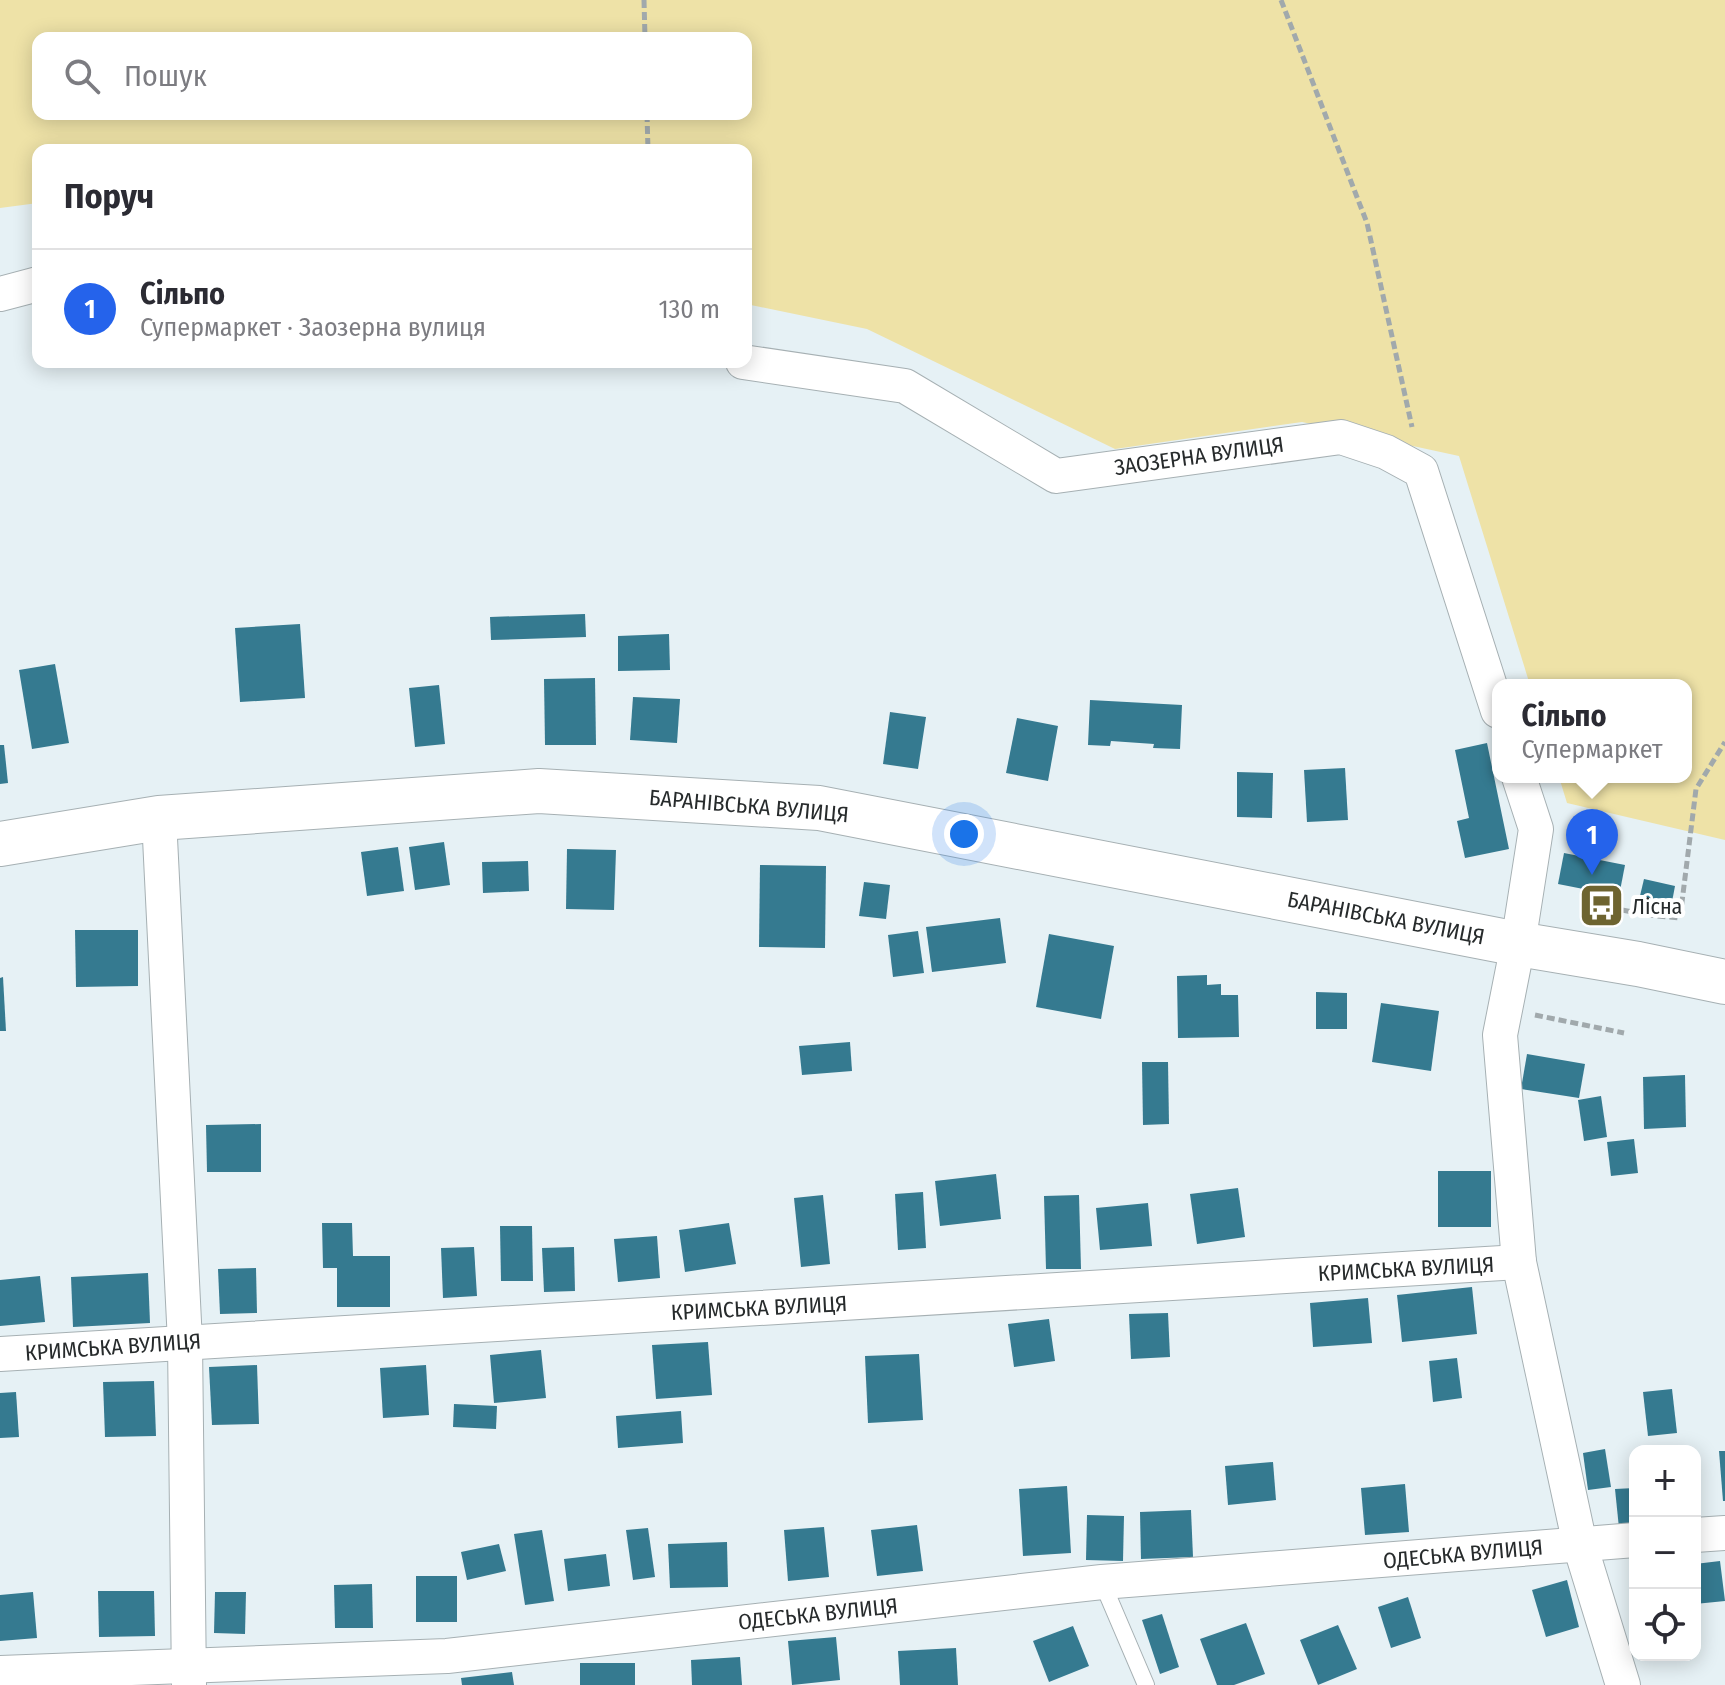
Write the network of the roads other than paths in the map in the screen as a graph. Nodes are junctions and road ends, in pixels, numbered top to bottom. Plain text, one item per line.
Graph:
1 (32, 286) edge
2 (0, 294) edge
3 (752, 363) edge
4 (1492, 692) edge
5 (1521, 783) edge
6 (159, 818) junction
7 (0, 844) edge
8 (1518, 944) junction
9 (1725, 982) edge
10 (1519, 1262) junction
11 (185, 1342) junction
12 (0, 1354) edge
13 (1725, 1533) edge
14 (1701, 1535) edge
15 (1629, 1541) edge
16 (1580, 1545) junction
17 (1102, 1582) junction
18 (0, 1673) edge
19 (189, 1676) edge
20 (1146, 1685) edge
21 (1623, 1685) edge

1 - 2 street
3 - 4 street, ЗАОЗЕРНА ВУЛИЦЯ
5 - 8 street
6 - 7 main road, БАРАНІВСЬКА ВУЛИЦЯ
6 - 8 main road, БАРАНІВСЬКА ВУЛИЦЯ
6 - 11 street
8 - 9 main road, БАРАНІВСЬКА ВУЛИЦЯ
8 - 10 street
10 - 11 street, КРИМСЬКА ВУЛИЦЯ
10 - 16 street
11 - 12 street, КРИМСЬКА ВУЛИЦЯ
11 - 19 street
13 - 14 street
15 - 16 street, ОДЕСЬКА ВУЛИЦЯ
16 - 17 street, ОДЕСЬКА ВУЛИЦЯ
16 - 21 street
17 - 19 street, ОДЕСЬКА ВУЛИЦЯ
17 - 20 lane
18 - 19 street, ОДЕСЬКА ВУЛИЦЯ

